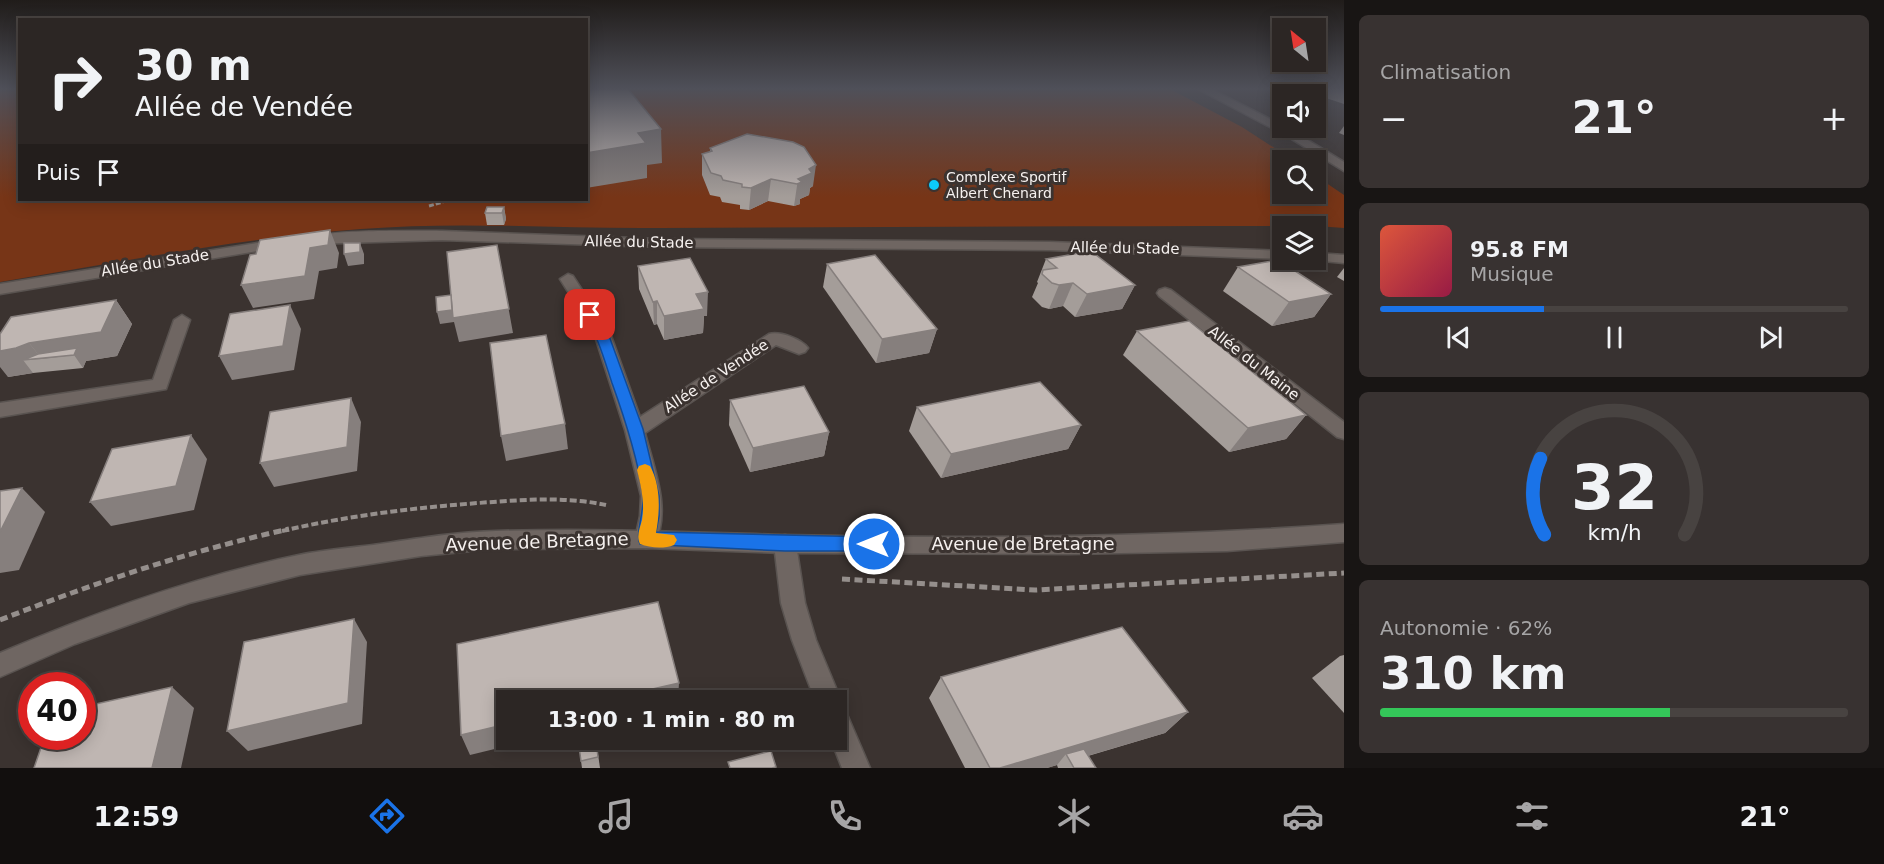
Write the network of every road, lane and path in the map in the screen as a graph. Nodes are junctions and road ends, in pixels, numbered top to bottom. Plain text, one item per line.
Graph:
1 (1273, 125) edge
2 (1344, 167) edge
3 (1272, 254) edge
4 (1326, 258) edge
5 (1344, 259) edge
6 (568, 279) dead end
7 (0, 289) edge
8 (1165, 293) dead end
9 (182, 320) dead end
10 (799, 348) dead end
11 (0, 410) edge
12 (635, 429) junction
13 (1344, 432) edge
14 (1344, 533) edge
15 (646, 539) junction
16 (785, 544) junction
17 (1344, 573) edge
18 (789, 576) junction
19 (0, 664) edge
20 (824, 690) edge
21 (847, 746) edge
22 (856, 768) edge

1 - 2 street
3 - 7 street, Allée du Stade
4 - 5 street
6 - 12 street
8 - 13 street, Allée du Maine
9 - 11 street
10 - 12 street, Allée de Vendée
12 - 15 street
14 - 16 street, Avenue de Bretagne
15 - 16 street, Avenue de Bretagne
15 - 19 street, Avenue de Bretagne
16 - 18 street
17 - 18 path
18 - 20 street
21 - 22 street

